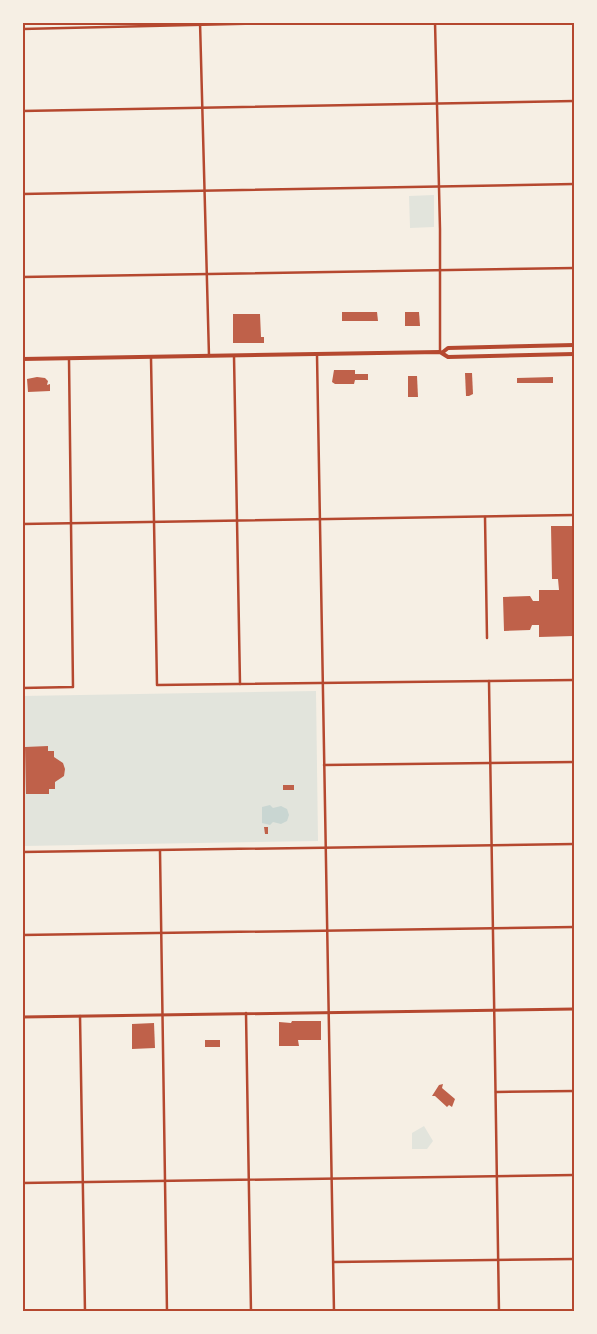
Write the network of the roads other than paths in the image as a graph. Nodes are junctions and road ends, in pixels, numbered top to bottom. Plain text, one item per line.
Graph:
1 (316, 22) edge
2 (435, 22) edge
3 (200, 24) edge
4 (22, 29) edge
5 (574, 101) edge
6 (437, 104) junction
7 (202, 109) junction
8 (22, 111) edge
9 (574, 184) edge
10 (439, 186) junction
11 (204, 190) junction
12 (22, 194) edge
13 (574, 268) edge
14 (440, 270) junction
15 (206, 274) junction
16 (22, 277) edge
17 (574, 345) edge
18 (442, 352) junction
19 (574, 354) edge
20 (317, 355) junction
21 (209, 356) junction
22 (234, 356) junction
23 (151, 357) junction
24 (69, 359) junction
25 (22, 360) edge
26 (574, 515) edge
27 (485, 516) junction
28 (320, 519) junction
29 (237, 520) junction
30 (154, 522) junction
31 (71, 523) junction
32 (22, 524) edge
33 (487, 638) dead end
34 (574, 680) edge
35 (489, 681) junction
36 (323, 683) junction
37 (240, 684) junction
38 (22, 688) edge
39 (574, 762) edge
40 (490, 763) junction
41 (324, 765) junction
42 (574, 844) edge
43 (492, 845) junction
44 (326, 848) junction
45 (160, 850) junction
46 (22, 852) edge
47 (574, 927) edge
48 (493, 928) junction
49 (327, 930) junction
50 (161, 933) junction
51 (22, 935) edge
52 (574, 1009) edge
53 (494, 1010) junction
54 (329, 1012) junction
55 (246, 1013) junction
56 (162, 1015) junction
57 (80, 1016) junction
58 (22, 1017) edge
59 (574, 1091) edge
60 (496, 1092) junction
61 (574, 1175) edge
62 (497, 1176) junction
63 (332, 1179) junction
64 (249, 1180) junction
65 (165, 1181) junction
66 (82, 1182) junction
67 (22, 1183) edge
68 (574, 1259) edge
69 (498, 1260) junction
70 (334, 1262) junction
71 (85, 1312) edge
72 (167, 1312) edge
73 (251, 1312) edge
74 (334, 1312) edge
75 (499, 1312) edge

1 - 3 street
2 - 6 street
3 - 4 street
3 - 7 street
5 - 6 street
6 - 7 street
6 - 10 street
7 - 8 street
7 - 11 street
9 - 10 street
10 - 11 street
10 - 14 street
11 - 12 street
11 - 15 street
13 - 14 street
14 - 15 street
14 - 18 street
15 - 16 street
15 - 21 street
17 - 18 main road
18 - 19 main road
18 - 20 main road
20 - 22 main road
20 - 28 street
21 - 22 main road
21 - 23 main road
22 - 29 street
23 - 24 main road
23 - 30 street
24 - 25 main road
24 - 31 street
26 - 27 street
27 - 28 street
27 - 33 street
28 - 29 street
28 - 36 street
29 - 30 street
29 - 37 street
30 - 31 street
30 - 37 street
31 - 32 street
31 - 38 street
34 - 35 street
35 - 36 street
35 - 40 street
36 - 37 street
36 - 41 street
39 - 40 street
40 - 41 street
40 - 43 street
41 - 44 street
42 - 43 street
43 - 44 street
43 - 48 street
44 - 45 street
44 - 49 street
45 - 46 street
45 - 50 street
47 - 48 street
48 - 49 street
48 - 53 street
49 - 50 street
49 - 54 street
50 - 51 street
50 - 56 street
52 - 53 main road
53 - 54 main road
53 - 60 street
54 - 55 main road
54 - 63 street
55 - 56 main road
55 - 64 street
56 - 57 main road
56 - 65 street
57 - 58 main road
57 - 66 street
59 - 60 street
60 - 62 street
61 - 62 street
62 - 63 street
62 - 69 street
63 - 64 street
63 - 70 street
64 - 65 street
64 - 73 street
65 - 66 street
65 - 72 street
66 - 67 street
66 - 71 street
68 - 69 street
69 - 70 street
69 - 75 street
70 - 74 street

